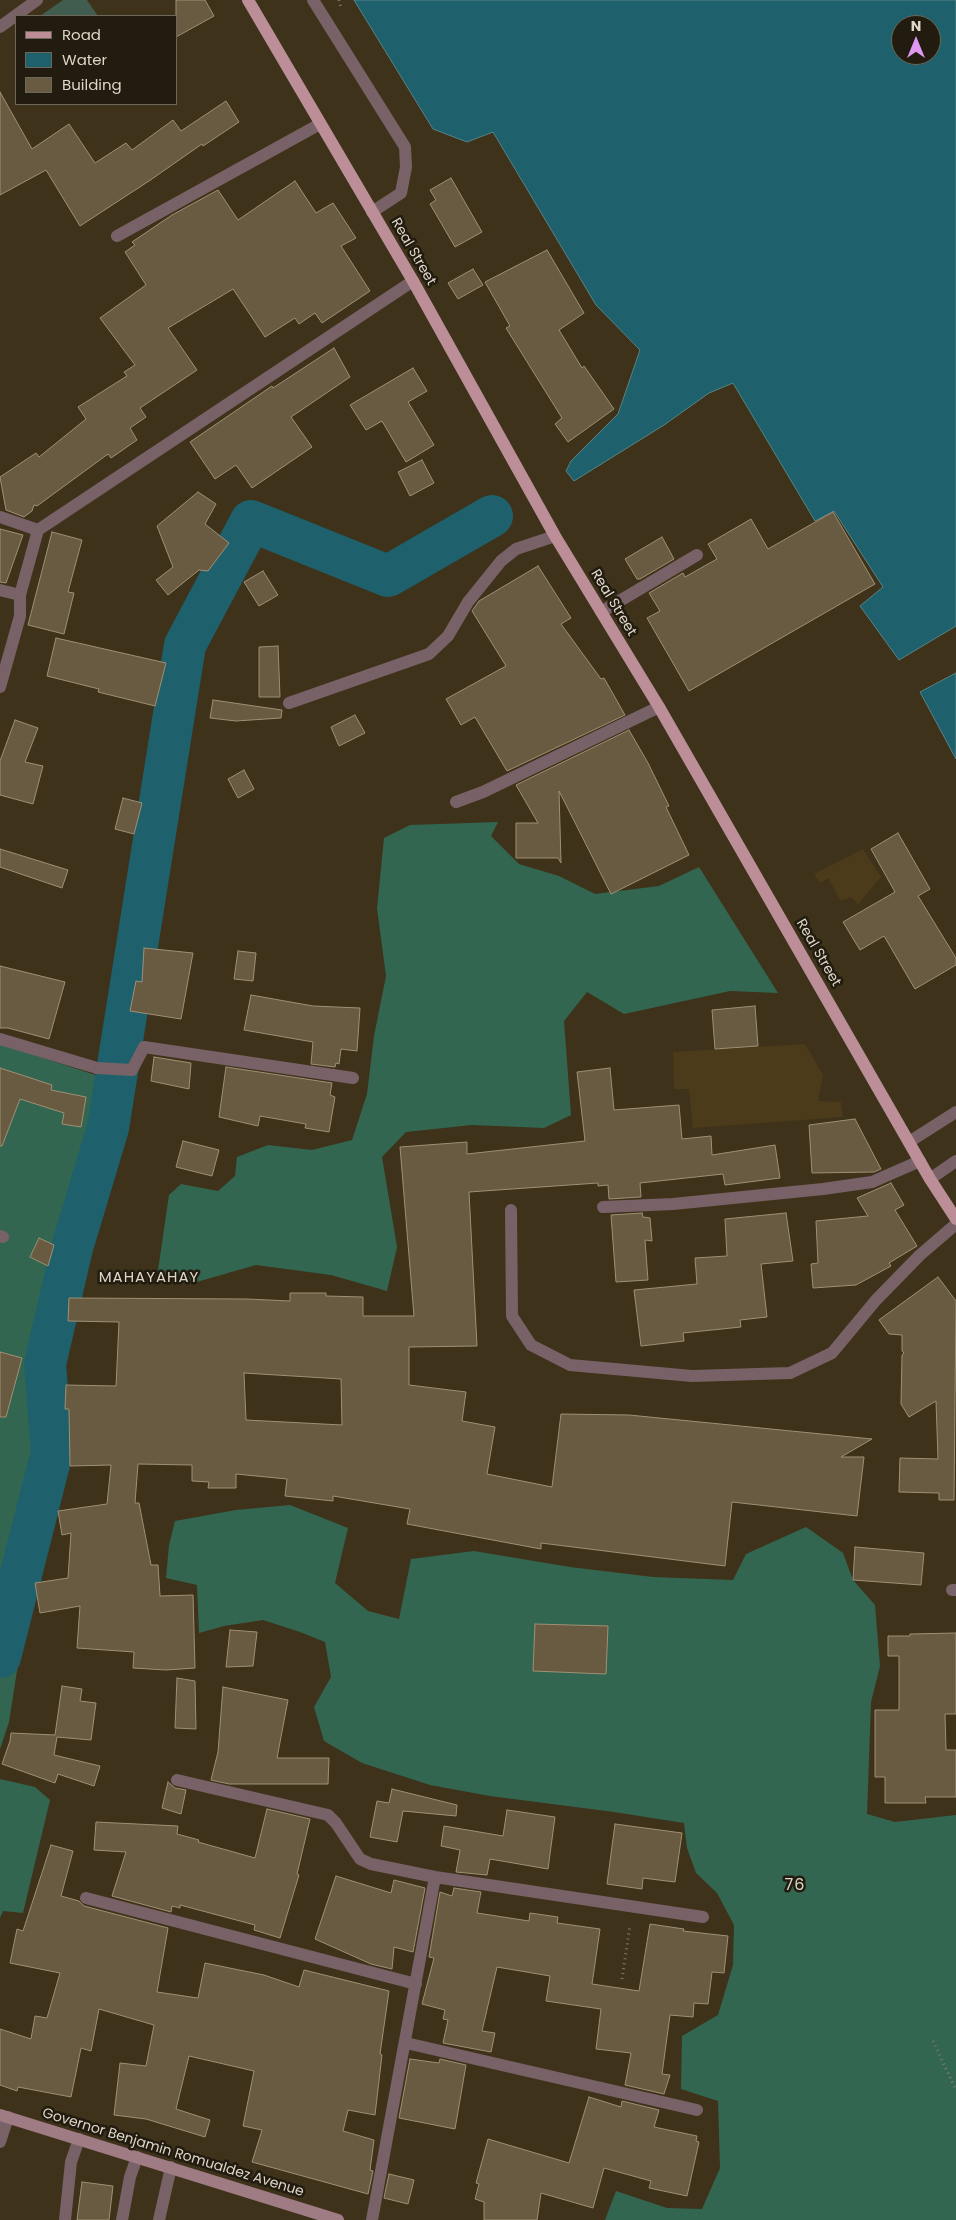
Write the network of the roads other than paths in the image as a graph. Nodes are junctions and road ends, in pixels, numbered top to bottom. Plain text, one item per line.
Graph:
1 (37, 0) edge
2 (248, 0) edge
3 (313, 0) edge
4 (16, 15) edge
5 (15, 16) edge
6 (0, 27) edge
7 (320, 124) junction
8 (372, 212) junction
9 (117, 236) dead end
10 (412, 281) junction
11 (0, 517) edge
12 (38, 530) junction
13 (556, 536) junction
14 (697, 555) dead end
15 (0, 590) edge
16 (20, 595) junction
17 (601, 612) junction
18 (0, 687) edge
19 (289, 702) dead end
20 (659, 707) junction
21 (456, 802) dead end
22 (0, 1039) edge
23 (353, 1078) dead end
24 (956, 1112) edge
25 (909, 1142) junction
26 (920, 1161) junction
27 (956, 1161) edge
28 (930, 1179) junction
29 (603, 1207) dead end
30 (511, 1210) dead end
31 (956, 1220) edge
32 (956, 1224) edge
33 (177, 1780) dead end
34 (435, 1877) junction
35 (86, 1898) dead end
36 (703, 1917) dead end
37 (416, 1984) junction
38 (406, 2043) junction
39 (697, 2110) dead end
40 (4, 2116) edge
41 (79, 2139) junction
42 (0, 2142) edge
43 (137, 2157) junction
44 (171, 2167) junction
45 (65, 2220) edge
46 (122, 2220) edge
47 (159, 2220) edge
48 (338, 2220) edge
49 (372, 2220) edge

1 - 4 street
2 - 7 main road, Real Street
3 - 8 street
5 - 6 street
7 - 8 main road, Real Street
7 - 9 street
8 - 10 main road, Real Street
10 - 12 street
10 - 13 main road, Real Street
11 - 12 street
12 - 16 street
13 - 17 main road, Real Street
13 - 19 street
14 - 17 street
15 - 16 street
16 - 18 street
17 - 20 main road, Real Street
20 - 21 street
20 - 25 main road, Real Street
22 - 23 street
24 - 25 street
25 - 26 main road, Real Street
26 - 28 main road, Real Street
26 - 29 street
27 - 28 street
28 - 31 main road, Real Street
30 - 32 street
33 - 34 street
34 - 36 street
34 - 37 street
35 - 37 street
37 - 38 street
38 - 39 street
38 - 49 street
40 - 41 main road, Governor Benjamin Romualdez Avenue
40 - 42 street
41 - 43 main road, Governor Benjamin Romualdez Avenue
41 - 45 street
43 - 44 main road, Governor Benjamin Romualdez Avenue
43 - 46 street
44 - 47 street
44 - 48 main road, Governor Benjamin Romualdez Avenue

